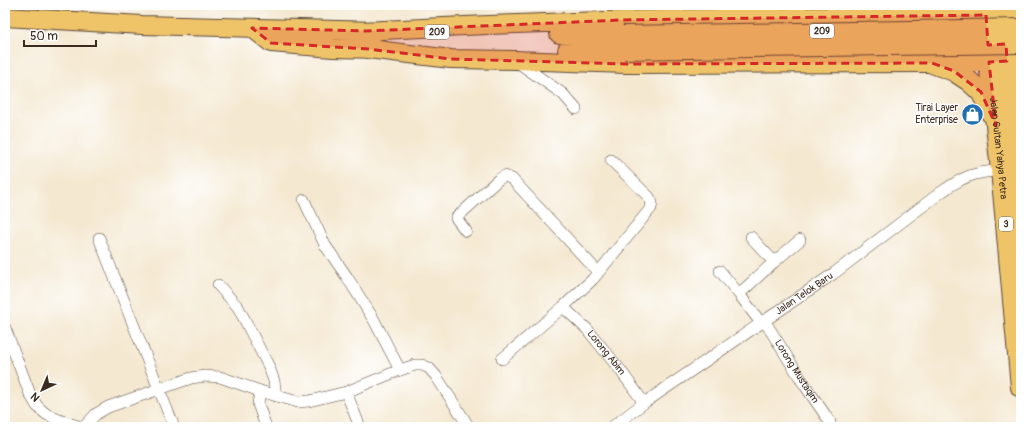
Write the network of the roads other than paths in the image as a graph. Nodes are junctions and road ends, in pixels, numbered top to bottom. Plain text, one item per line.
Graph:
1 (730, 5) edge
2 (948, 10) edge
3 (1000, 10) edge
4 (720, 12) edge
5 (915, 16) joint
6 (5, 17) edge
7 (744, 18) junction
8 (252, 28) junction
9 (1021, 28) edge
10 (366, 31) junction
11 (623, 42) junction
12 (1021, 44) edge
13 (368, 49) junction
14 (514, 60) junction
15 (1006, 61) edge
16 (957, 62) junction
17 (932, 63) junction
18 (576, 108) dead end
19 (1021, 109) edge
20 (1004, 127) junction
21 (611, 160) dead end
22 (1001, 170) junction
23 (304, 200) dead end
24 (466, 231) dead end
25 (1021, 236) edge
26 (751, 237) dead end
27 (99, 238) dead end
28 (800, 240) dead end
29 (774, 262) junction
30 (720, 271) dead end
31 (598, 272) junction
32 (218, 285) dead end
33 (739, 294) junction
34 (563, 307) junction
35 (762, 322) junction
36 (5, 328) edge
37 (502, 359) dead end
38 (400, 370) junction
39 (1021, 387) edge
40 (160, 390) junction
41 (260, 391) junction
42 (346, 392) junction
43 (276, 396) junction
44 (644, 403) junction
45 (830, 422) dead end
46 (81, 427) edge
47 (84, 427) edge
48 (174, 427) edge
49 (266, 427) edge
50 (360, 427) edge
51 (469, 427) edge
52 (612, 427) edge

1 - 7 street
2 - 3 main road
2 - 5 highway
2 - 16 main road
3 - 15 highway, Jalan Sultan Yahya Petra / 3
4 - 7 main road
4 - 10 main road
5 - 7 main road
6 - 8 main road, 209
8 - 10 main road, 209
8 - 13 main road, 209
9 - 11 main road, 209, bridge
10 - 11 main road, 209
11 - 12 main road, 209, bridge
11 - 13 main road, 209
13 - 14 main road
14 - 17 main road
14 - 18 street
15 - 16 main road
15 - 20 highway, Jalan Sultan Yahya Petra / 3
16 - 17 main road
17 - 20 highway
19 - 20 highway
20 - 22 highway, Jalan Sultan Yahya Petra / 3
20 - 25 highway, Jalan Sultan Yahya Petra / 3
21 - 31 street
22 - 35 street, Jalan Telok Baru
22 - 39 highway, Jalan Sultan Yahya Petra / 3
23 - 38 street
24 - 31 street
26 - 29 street
27 - 40 street
28 - 29 street
29 - 33 street
30 - 33 street, Lorong Mustaqim
31 - 34 street
32 - 43 street
33 - 35 street, Lorong Mustaqim
34 - 37 street
34 - 44 street, Lorong Abim
35 - 44 street, Jalan Telok Baru
35 - 45 street, Lorong Mustaqim
36 - 46 street
38 - 42 street
38 - 51 street
40 - 41 street
40 - 47 street
40 - 48 street
41 - 43 street
41 - 49 street
42 - 43 street
42 - 50 street
44 - 52 street, Jalan Telok Baru

